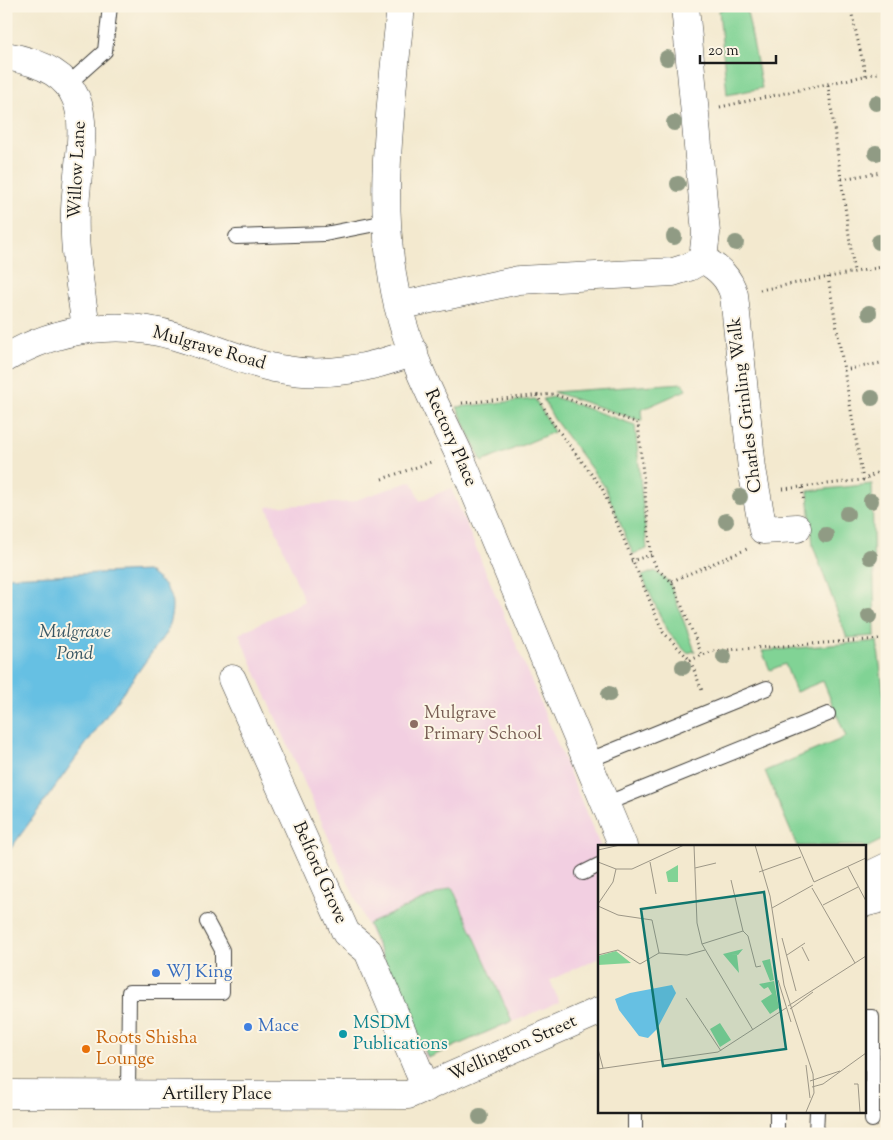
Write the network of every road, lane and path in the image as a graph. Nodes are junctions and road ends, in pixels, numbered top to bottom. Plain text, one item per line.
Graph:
1 (110, 6) edge
2 (401, 6) edge
3 (685, 6) edge
4 (850, 6) edge
5 (6, 56) edge
6 (878, 73) dead end
7 (866, 76) junction
8 (68, 85) junction
9 (828, 85) junction
10 (717, 108) dead end
11 (882, 172) dead end
12 (842, 179) junction
13 (386, 222) junction
14 (236, 237) dead end
15 (703, 259) junction
16 (882, 267) dead end
17 (854, 271) junction
18 (828, 276) junction
19 (734, 295) junction
20 (398, 306) junction
21 (86, 328) junction
22 (414, 352) junction
23 (6, 358) edge
24 (881, 363) dead end
25 (844, 370) junction
26 (537, 395) junction
27 (438, 412) junction
28 (458, 452) junction
29 (752, 469) junction
30 (880, 471) dead end
31 (382, 479) dead end
32 (863, 480) junction
33 (797, 528) dead end
34 (763, 530) junction
35 (651, 555) junction
36 (631, 561) junction
37 (672, 582) junction
38 (880, 639) dead end
39 (702, 655) junction
40 (690, 660) junction
41 (232, 680) dead end
42 (768, 688) dead end
43 (710, 712) junction
44 (828, 714) dead end
45 (586, 761) junction
46 (604, 804) junction
47 (623, 845) edge
48 (598, 865) edge
49 (887, 867) edge
50 (583, 872) dead end
51 (866, 877) edge
52 (887, 897) edge
53 (866, 902) edge
54 (207, 922) dead end
55 (598, 1011) edge
56 (866, 1017) edge
57 (426, 1088) junction
58 (6, 1094) edge
59 (128, 1094) junction
60 (635, 1112) edge
61 (777, 1112) edge
62 (817, 1112) edge
63 (872, 1120) dead end
64 (635, 1134) edge
65 (777, 1134) edge
66 (816, 1134) edge

1 - 8 lane
2 - 13 street, Rectory Place
3 - 15 street
4 - 7 path
5 - 8 street, Willow Lane
6 - 7 path
7 - 9 path
8 - 21 street, Willow Lane
9 - 10 path
9 - 12 path
11 - 12 path
12 - 17 path
13 - 14 lane
13 - 20 street, Rectory Place
15 - 19 street, Charles Grinling Walk
15 - 20 street
16 - 17 path
17 - 18 path
18 - 19 path
18 - 25 path
19 - 29 street, Charles Grinling Walk
20 - 22 street, Rectory Place
21 - 22 street, Mulgrave Road
21 - 23 street, Mulgrave Road
22 - 27 street, Rectory Place
24 - 25 path
25 - 32 path
26 - 27 path
26 - 35 path
26 - 36 path
27 - 28 street, Rectory Place
28 - 31 path
28 - 45 street, Rectory Place
29 - 32 path
29 - 34 street, Charles Grinling Walk
30 - 32 path
33 - 34 street
34 - 37 path
35 - 36 path
35 - 37 path
36 - 40 path
37 - 39 path
38 - 39 path
39 - 40 path
40 - 43 path
41 - 57 street, Belford Grove
42 - 43 lane
43 - 45 lane
44 - 46 lane
45 - 46 street, Rectory Place
46 - 47 street, Rectory Place
48 - 50 lane
49 - 51 street
52 - 53 street
54 - 59 lane
55 - 57 street, Wellington Street
56 - 63 lane
57 - 59 street, Artillery Place
58 - 59 street, Artillery Place
60 - 64 lane
61 - 65 lane
62 - 66 lane

